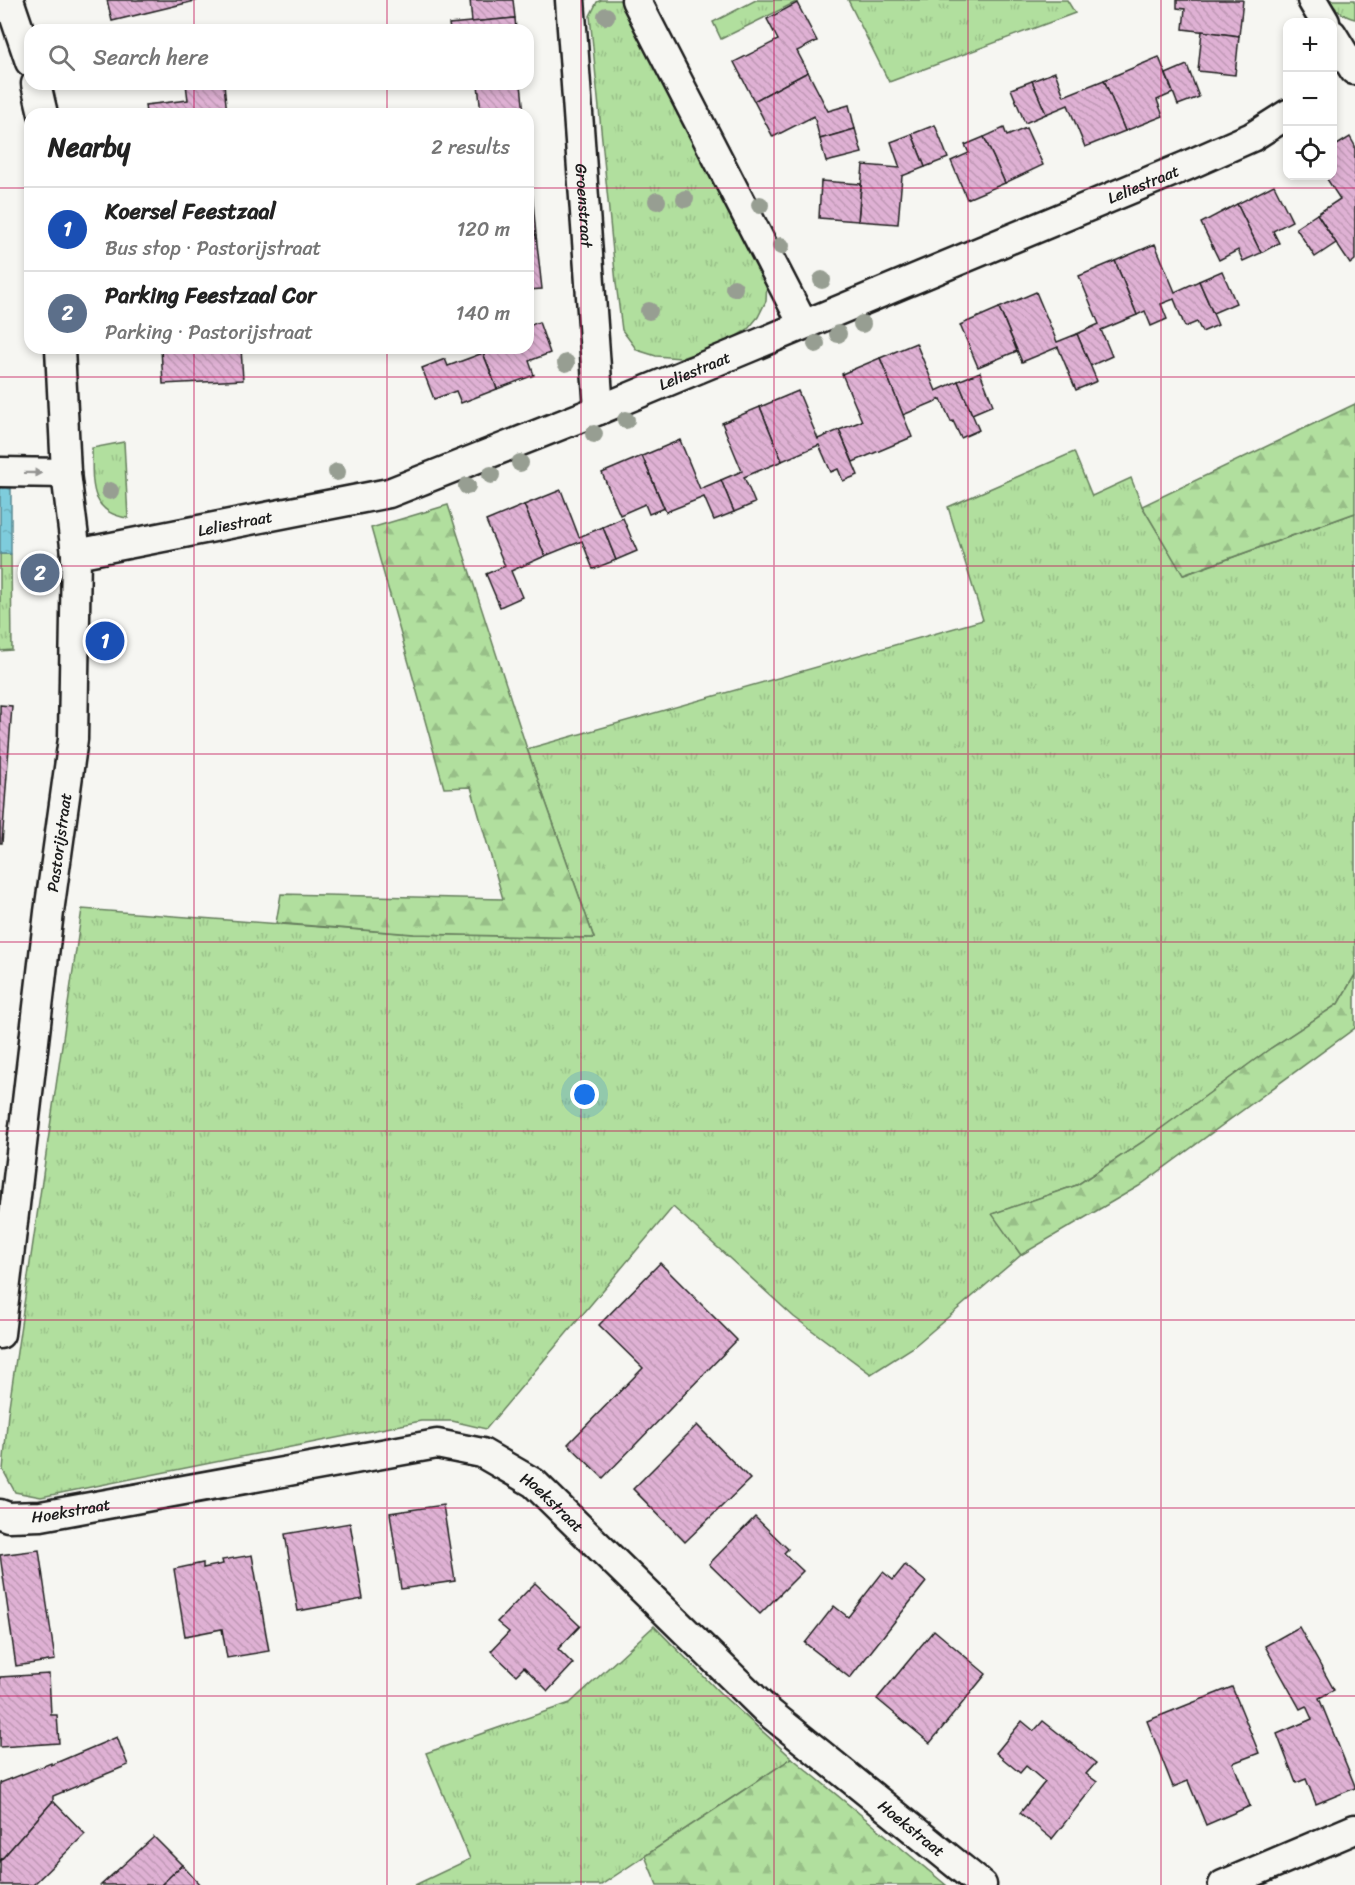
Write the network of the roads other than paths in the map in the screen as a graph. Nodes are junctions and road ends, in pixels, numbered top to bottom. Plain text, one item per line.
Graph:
1 (9, 0) edge
2 (570, 0) edge
3 (636, 0) edge
4 (1312, 0) edge
5 (1323, 18) edge
6 (24, 44) edge
7 (1337, 48) edge
8 (1347, 75) edge
9 (37, 90) edge
10 (42, 108) edge
11 (1283, 117) edge
12 (803, 324) junction
13 (60, 354) edge
14 (599, 410) junction
15 (0, 472) edge
16 (66, 473) junction
17 (76, 554) junction
18 (0, 1334) edge
19 (0, 1514) edge
20 (1355, 1829) edge
21 (982, 1885) edge
22 (1223, 1885) edge

1 - 6 street
2 - 14 street, Groenstraat
3 - 12 street
4 - 5 street
7 - 8 street
9 - 10 street
11 - 12 street, Leliestraat
12 - 14 street, Leliestraat
13 - 16 street, Pastorijstraat
14 - 17 street, Leliestraat
15 -> 16 street
16 - 17 street, Pastorijstraat
17 - 18 street, Pastorijstraat
19 - 21 street, Hoekstraat
20 - 22 street

